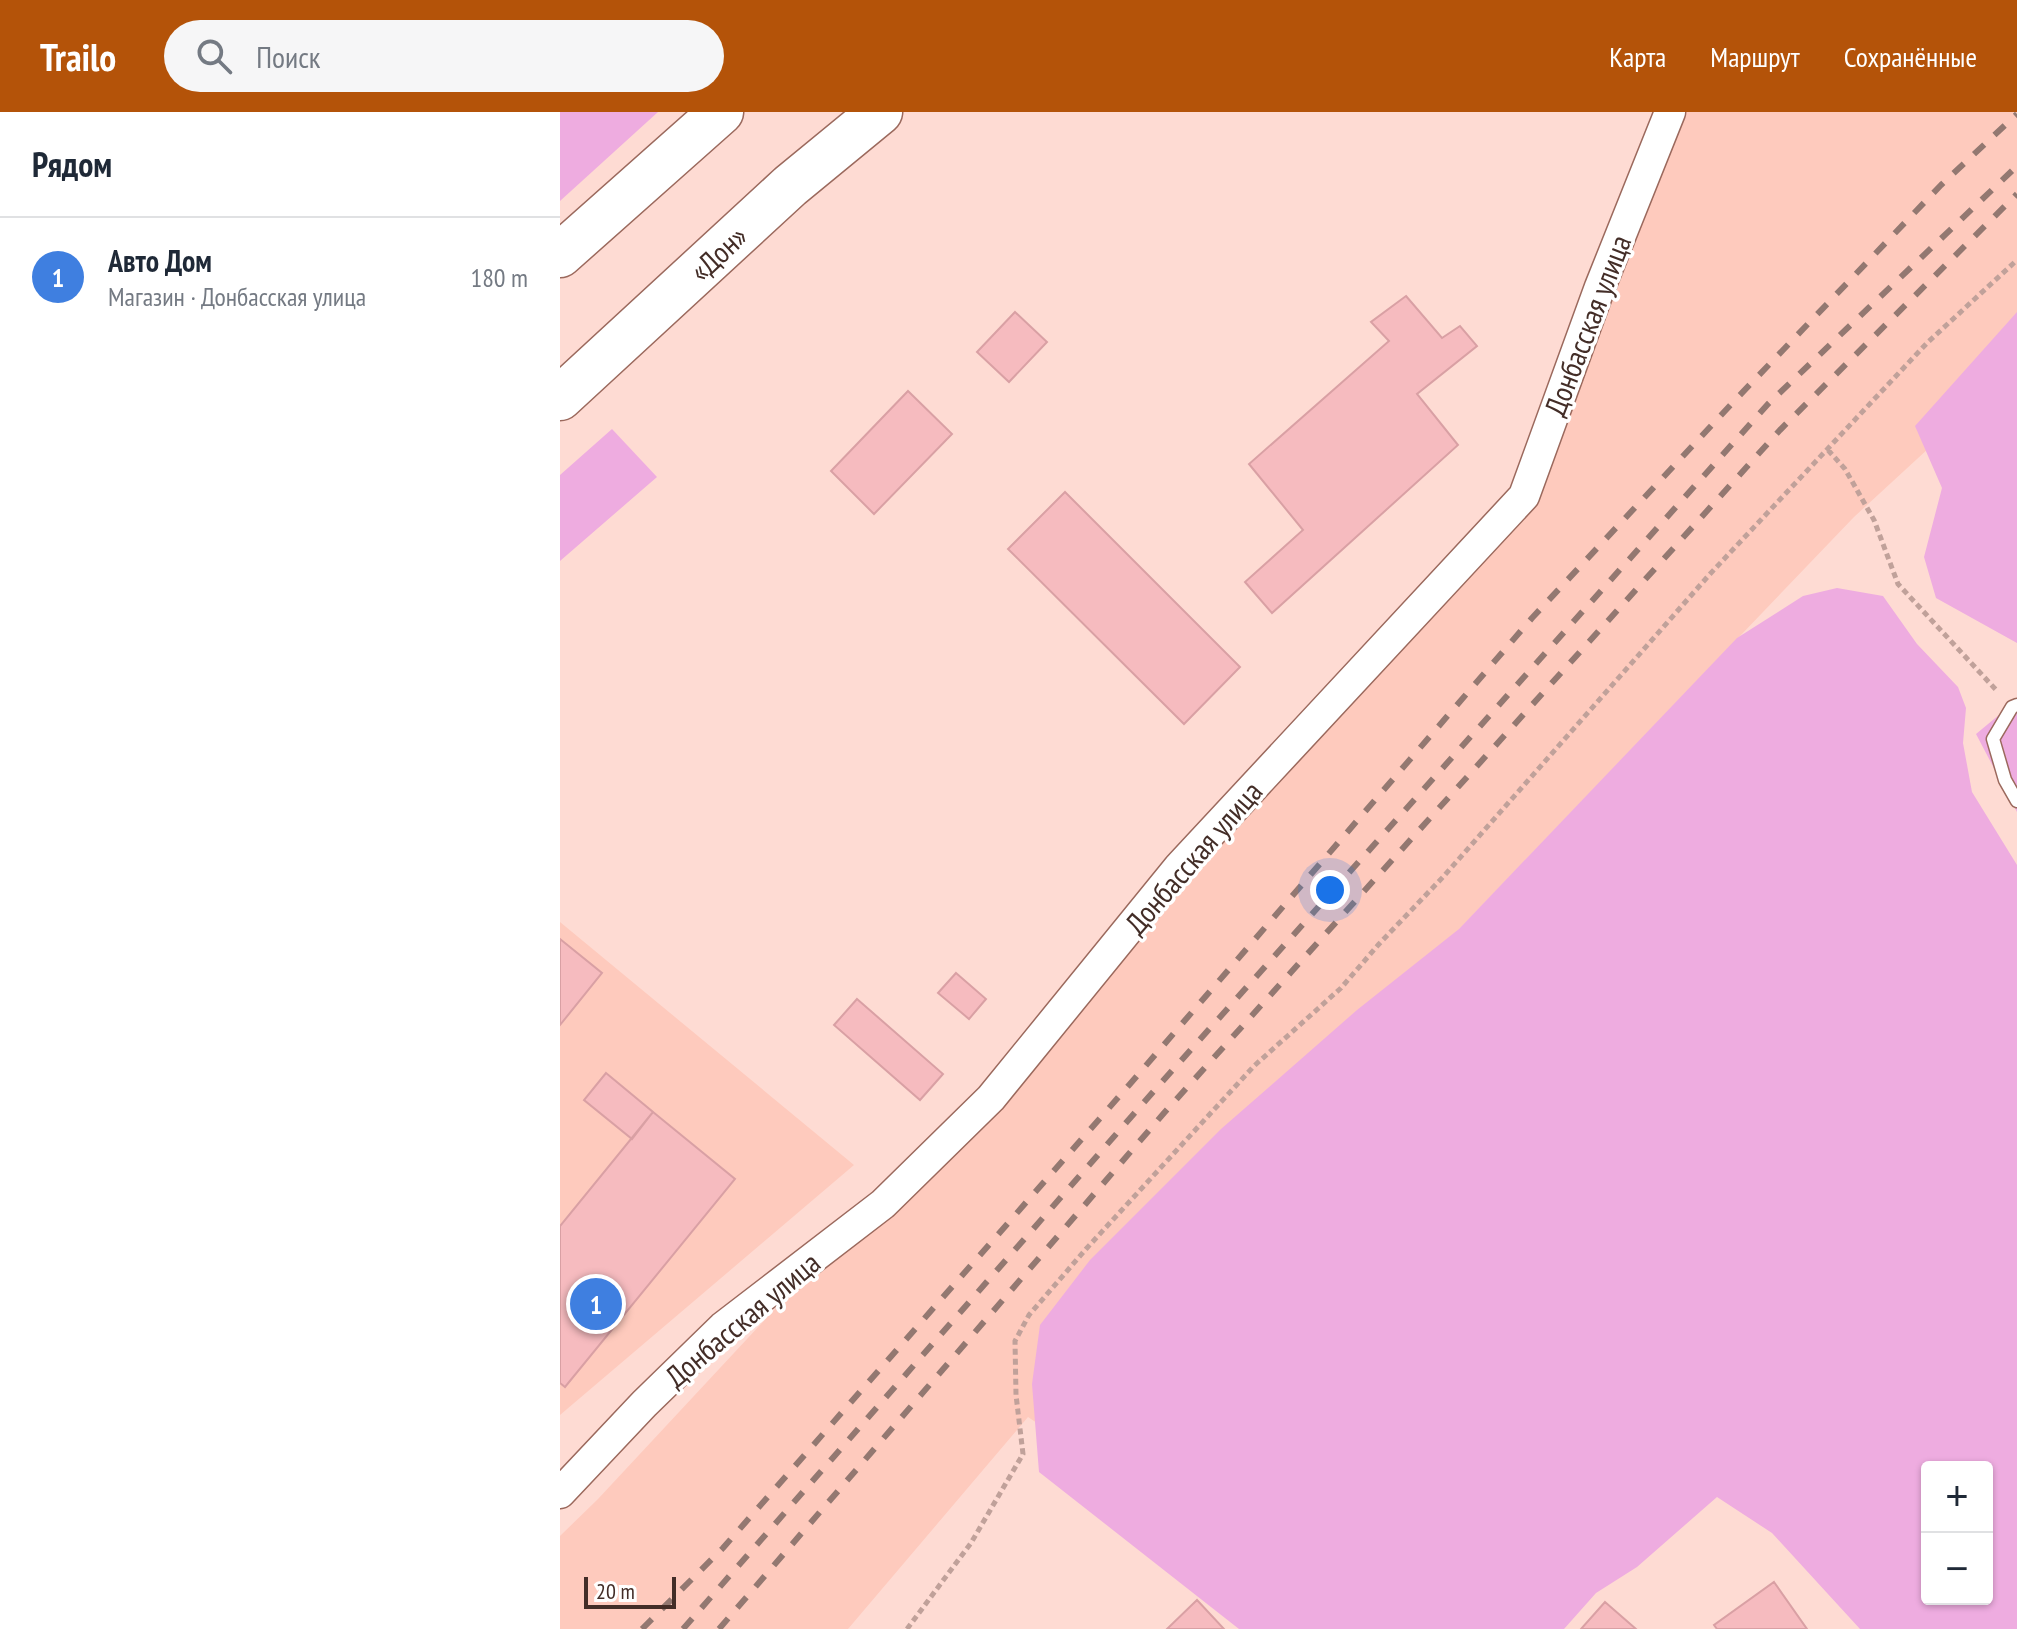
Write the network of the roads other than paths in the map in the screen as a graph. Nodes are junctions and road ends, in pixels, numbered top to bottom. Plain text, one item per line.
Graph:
1 (721, 112) edge
2 (880, 112) edge
3 (1670, 112) edge
4 (560, 255) edge
5 (560, 398) edge
6 (2015, 706) edge
7 (2017, 801) edge
8 (560, 1493) edge

1 - 4 highway
2 - 5 highway, «Дон»
3 - 8 street, Донбасская улица
6 - 7 lane

